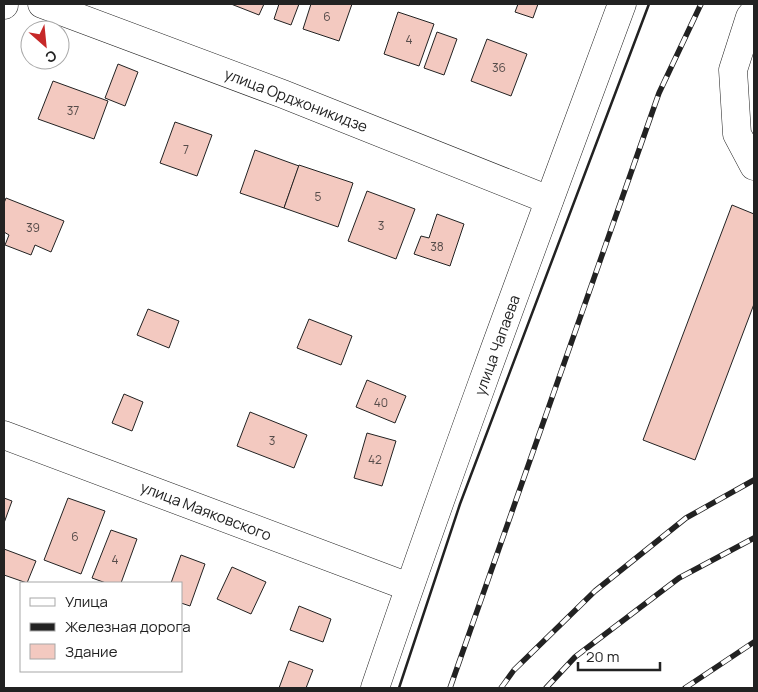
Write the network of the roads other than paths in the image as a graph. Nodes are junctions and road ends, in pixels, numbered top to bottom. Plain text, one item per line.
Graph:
1 (42, 4) edge
2 (622, 4) edge
3 (754, 12) edge
4 (754, 166) edge
5 (549, 200) junction
6 (4, 435) edge
7 (409, 587) junction
8 (375, 688) edge

1 - 5 street, улица Орджоникидзе
2 - 5 street, улица Чапаева
3 - 4 street
5 - 7 street, улица Чапаева
6 - 7 street, улица Маяковского
7 - 8 street, улица Чапаева

